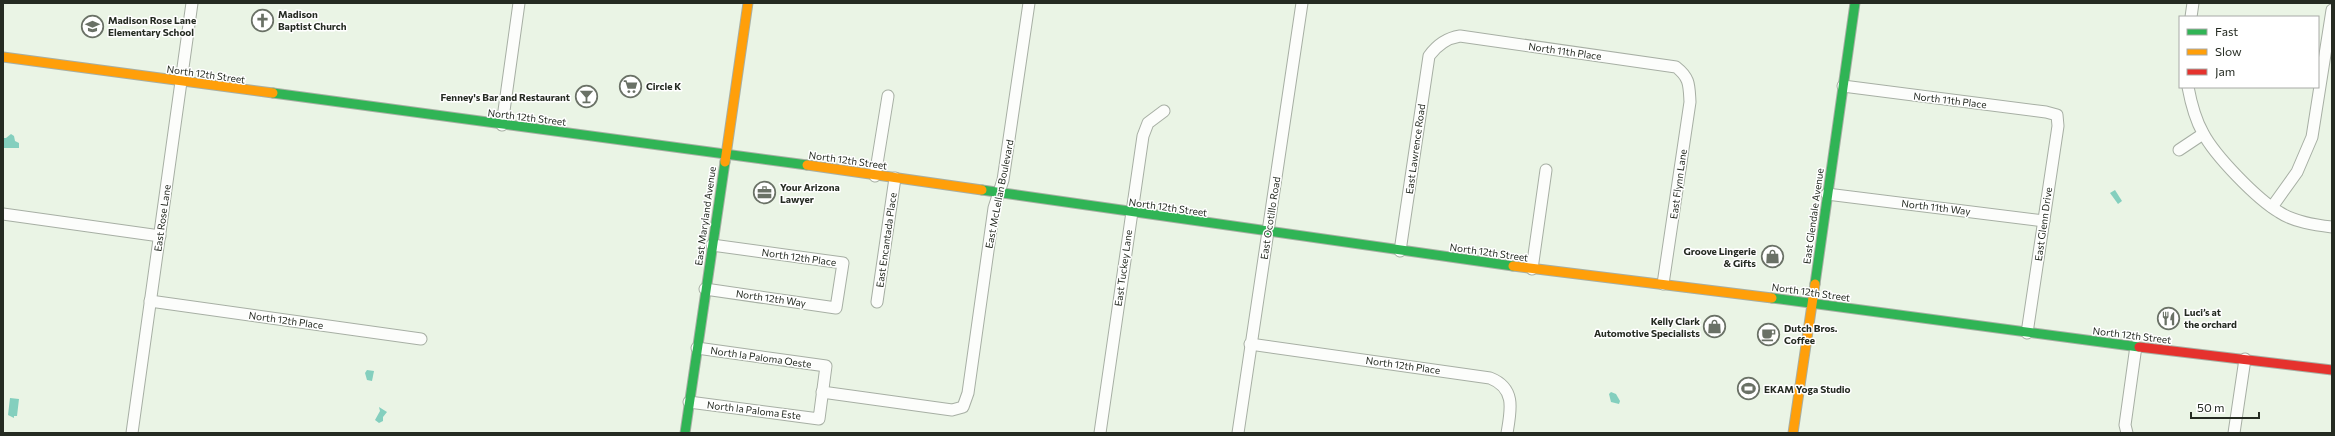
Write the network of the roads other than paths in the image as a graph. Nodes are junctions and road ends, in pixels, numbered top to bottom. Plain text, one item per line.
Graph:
1 (192, 3) edge
2 (519, 3) edge
3 (748, 3) edge
4 (1029, 3) edge
5 (1302, 3) edge
6 (1855, 3) edge
7 (2193, 3) edge
8 (2332, 10) edge
9 (2191, 16) edge
10 (1434, 48) joint
11 (3, 57) edge
12 (181, 82) junction
13 (1690, 84) joint
14 (1843, 86) junction
15 (2188, 88) edge
16 (888, 96) dead end
17 (1164, 111) dead end
18 (2057, 115) joint
19 (502, 125) junction
20 (2203, 134) junction
21 (2179, 150) dead end
22 (725, 153) junction
23 (1546, 170) dead end
24 (875, 176) junction
25 (895, 178) junction
26 (999, 194) junction
27 (1827, 194) junction
28 (2272, 207) junction
29 (1132, 213) junction
30 (3, 214) edge
31 (2044, 221) junction
32 (2332, 227) edge
33 (1268, 232) junction
34 (160, 236) junction
35 (712, 245) junction
36 (1400, 251) junction
37 (1532, 269) junction
38 (1663, 284) junction
39 (705, 289) junction
40 (150, 301) junction
41 (877, 302) dead end
42 (1812, 303) junction
43 (836, 308) joint
44 (2027, 333) junction
45 (421, 339) dead end
46 (1250, 344) junction
47 (2136, 346) junction
48 (697, 348) junction
49 (2244, 359) junction
50 (2332, 370) edge
51 (822, 392) junction
52 (689, 402) junction
53 (132, 433) edge
54 (685, 433) edge
55 (1100, 433) edge
56 (1238, 433) edge
57 (1507, 433) edge
58 (1793, 433) edge
59 (2127, 433) edge
60 (2234, 433) edge

1 - 12 street, East Rose Lane
2 - 19 street
3 - 22 street, East Maryland Avenue
4 - 26 street, East McLellan Boulevard
5 - 33 street, East Ocotillo Road
6 - 14 street, East Glendale Avenue
7 - 9 street
8 - 28 street
10 - 13 street, North 11th Place
10 - 36 street, East Lawrence Road
11 - 12 street, North 12th Street
12 - 19 street, North 12th Street
12 - 34 street, East Rose Lane
13 - 38 street, East Flynn Lane
14 - 18 street, North 11th Place
14 - 27 street, East Glendale Avenue
15 - 20 street
16 - 24 street
17 - 29 street, East Tuckey Lane
18 - 31 street, East Glenn Drive
19 - 22 street, North 12th Street
20 - 21 street
20 - 28 street
22 - 24 street, North 12th Street
22 - 35 street, East Maryland Avenue
23 - 37 street
24 - 25 street, North 12th Street
25 - 26 street, North 12th Street
25 - 41 street, East Encantada Place
26 - 29 street, North 12th Street
26 - 51 street, East McLellan Boulevard
27 - 31 street, North 11th Way
27 - 42 street, East Glendale Avenue
28 - 32 street
29 - 33 street, North 12th Street
29 - 55 street, East Tuckey Lane
30 - 34 street
31 - 44 street, East Glenn Drive
33 - 36 street, North 12th Street
33 - 46 street, East Ocotillo Road
34 - 40 street, East Rose Lane
35 - 39 street, East Maryland Avenue
35 - 43 street, North 12th Place
36 - 37 street, North 12th Street
37 - 38 street, North 12th Street
38 - 42 street, North 12th Street
39 - 43 street, North 12th Way
39 - 48 street, East Maryland Avenue
40 - 45 street, North 12th Place
40 - 53 street, East Rose Lane
42 - 44 street, North 12th Street
42 - 58 street, East Glendale Avenue
44 - 47 street, North 12th Street
46 - 56 street, East Ocotillo Road
46 - 57 street, North 12th Place
47 - 49 street, North 12th Street
47 - 59 street
48 - 51 street, North la Paloma Oeste
48 - 52 street, East Maryland Avenue
49 - 50 street, North 12th Street
49 - 60 street
51 - 52 street, North la Paloma Este
52 - 54 street, East Maryland Avenue

